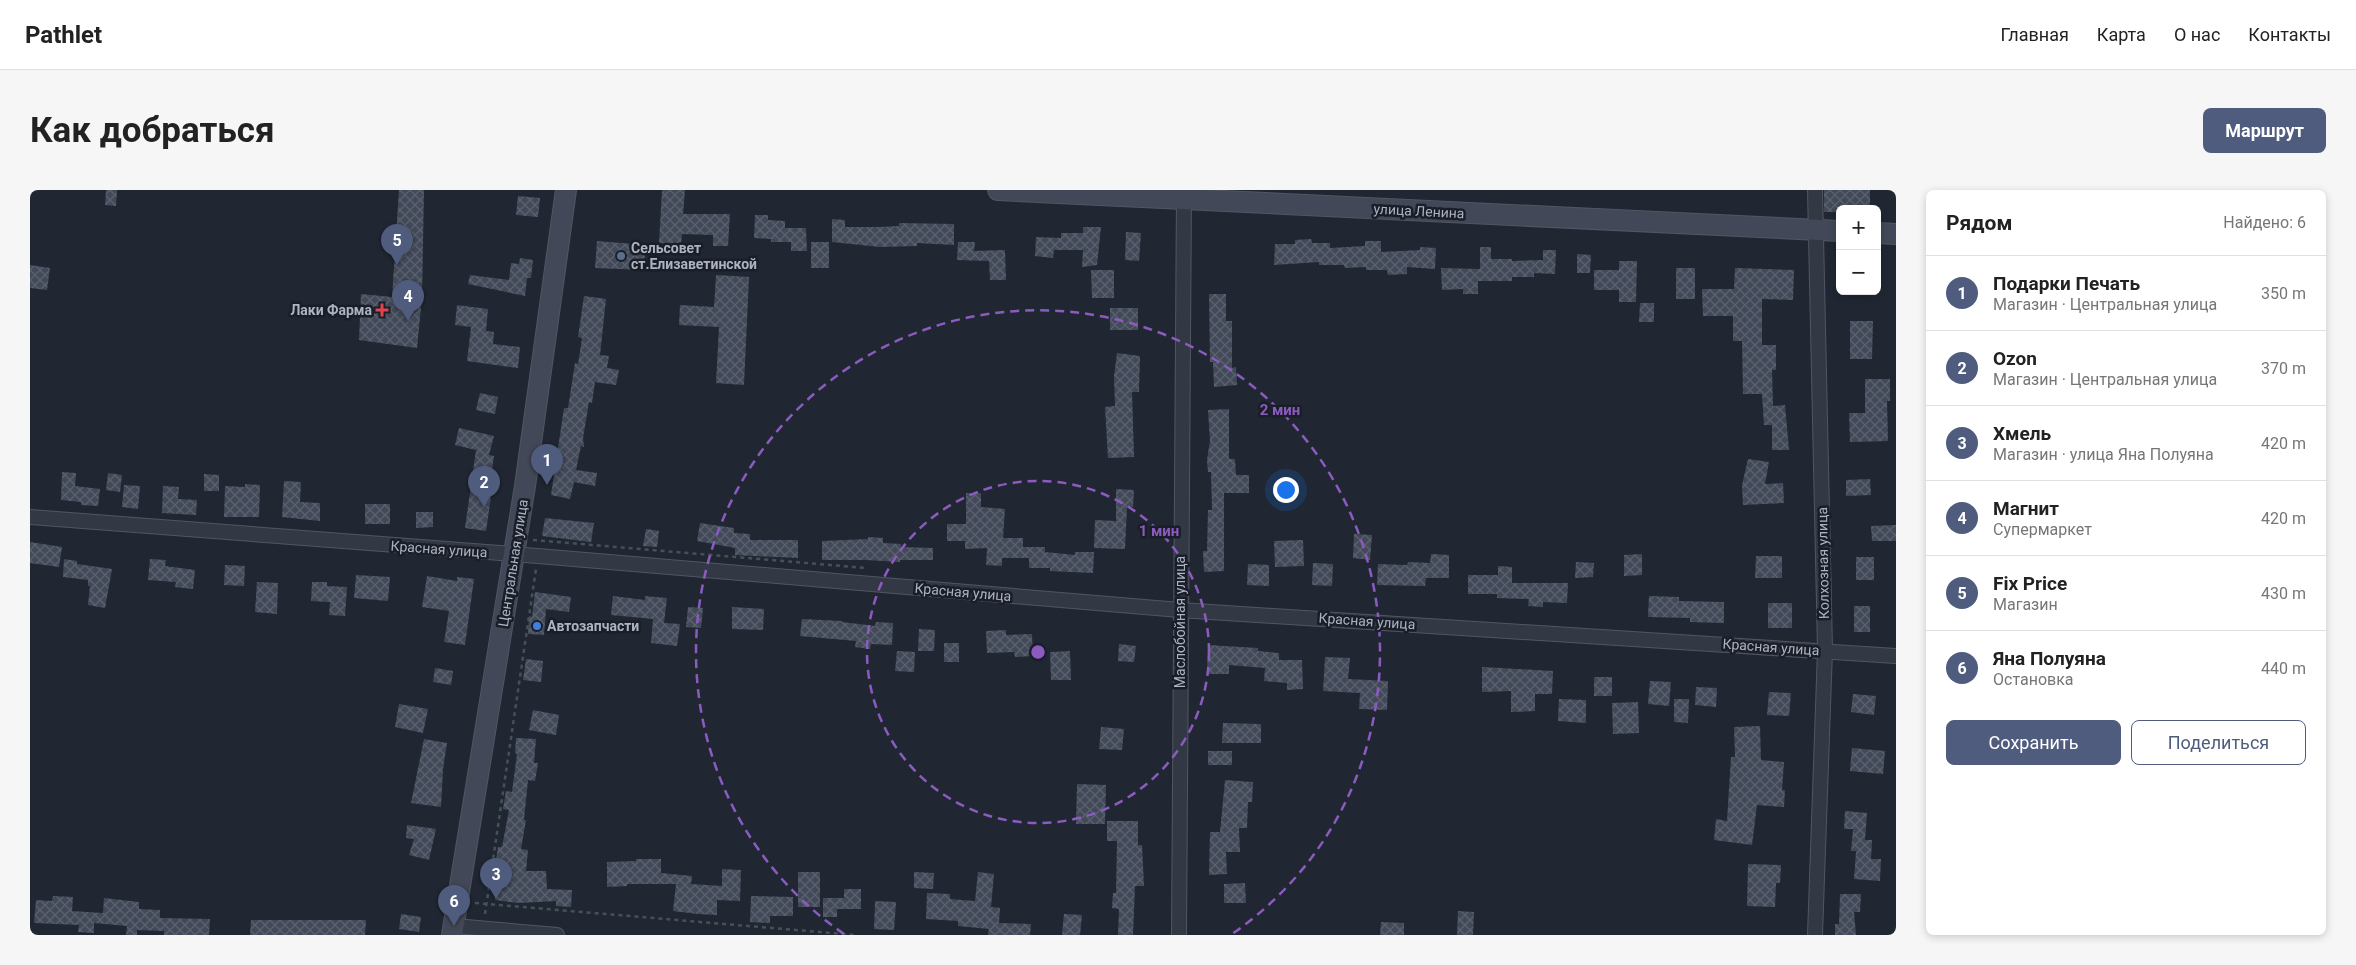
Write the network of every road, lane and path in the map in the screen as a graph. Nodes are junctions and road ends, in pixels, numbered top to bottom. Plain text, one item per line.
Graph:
1 (566, 190) edge
2 (998, 190) edge
3 (1815, 190) edge
4 (1184, 194) edge
5 (1816, 230) junction
6 (1836, 232) edge
7 (1881, 233) edge
8 (1896, 234) edge
9 (30, 517) edge
10 (522, 544) junction
11 (538, 556) junction
12 (873, 569) dead end
13 (1180, 610) junction
14 (1825, 650) junction
15 (1896, 656) edge
16 (458, 902) junction
17 (488, 903) junction
18 (453, 930) edge
19 (481, 930) junction
20 (557, 935) edge
21 (855, 935) edge
22 (1179, 935) edge
23 (1815, 935) edge

1 - 10 street, Центральная улица
2 - 4 street, улица Ленина
3 - 5 street, Колхозная улица
4 - 5 street, улица Ленина
4 - 13 street, Маслобойная улица
5 - 6 street, улица Ленина
5 - 14 street, Колхозная улица
7 - 8 street
9 - 10 street, Красная улица
10 - 11 street, Красная улица
10 - 11 path
10 - 12 path
10 - 16 street, Центральная улица
11 - 13 street, Красная улица
11 - 17 path
13 - 14 street, Красная улица
13 - 22 street, Маслобойная улица
14 - 15 street, Красная улица
14 - 23 street, Колхозная улица
16 - 17 path
16 - 18 street, Центральная улица
17 - 19 path
17 - 21 path
18 - 19 street
19 - 20 street

